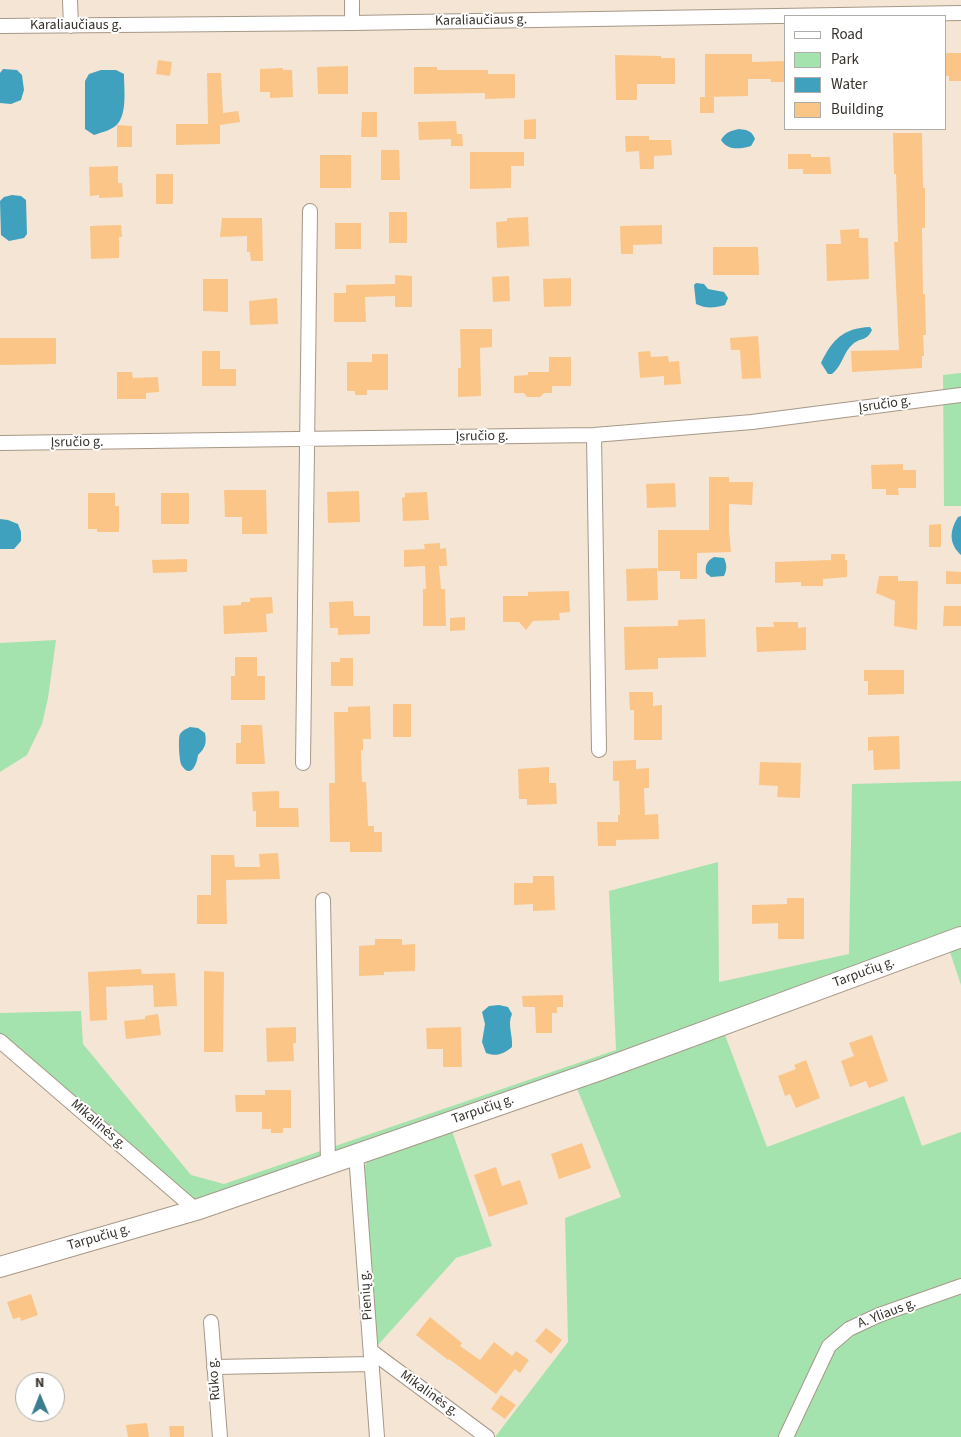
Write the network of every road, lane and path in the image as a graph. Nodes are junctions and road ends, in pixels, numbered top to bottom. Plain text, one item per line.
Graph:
1 (70, 0) edge
2 (352, 0) edge
3 (891, 7) edge
4 (961, 14) edge
5 (352, 23) junction
6 (0, 26) edge
7 (71, 26) junction
8 (310, 211) dead end
9 (961, 395) edge
10 (594, 435) junction
11 (306, 440) junction
12 (0, 443) edge
13 (599, 750) dead end
14 (303, 763) dead end
15 (324, 900) dead end
16 (961, 938) edge
17 (0, 1041) edge
18 (356, 1154) junction
19 (328, 1164) junction
20 (196, 1210) junction
21 (0, 1267) edge
22 (961, 1286) edge
23 (211, 1322) dead end
24 (372, 1358) junction
25 (214, 1367) junction
26 (220, 1437) edge
27 (377, 1437) edge
28 (487, 1437) edge
29 (786, 1437) edge

1 - 7 street
2 - 5 street
3 - 4 street, Karaliaučiaus g.
3 - 5 street, Karaliaučiaus g.
5 - 7 street, Karaliaučiaus g.
6 - 7 street, Karaliaučiaus g.
8 - 11 street
9 - 10 street, Įsručio g.
10 - 11 street, Įsručio g.
10 - 13 street
11 - 12 street, Įsručio g.
11 - 14 street
15 - 19 street
16 - 18 main road, Tarpučių g.
17 - 20 street, Mikalinės g.
18 - 19 main road, Tarpučių g.
18 - 24 street, Pienių g.
19 - 20 main road, Tarpučių g.
20 - 21 main road, Tarpučių g.
22 - 29 street, A. Yliaus g.
23 - 25 street, Rūko g.
24 - 25 street
24 - 27 street, Pienių g.
24 - 28 street, Mikalinės g.
25 - 26 street, Rūko g.

